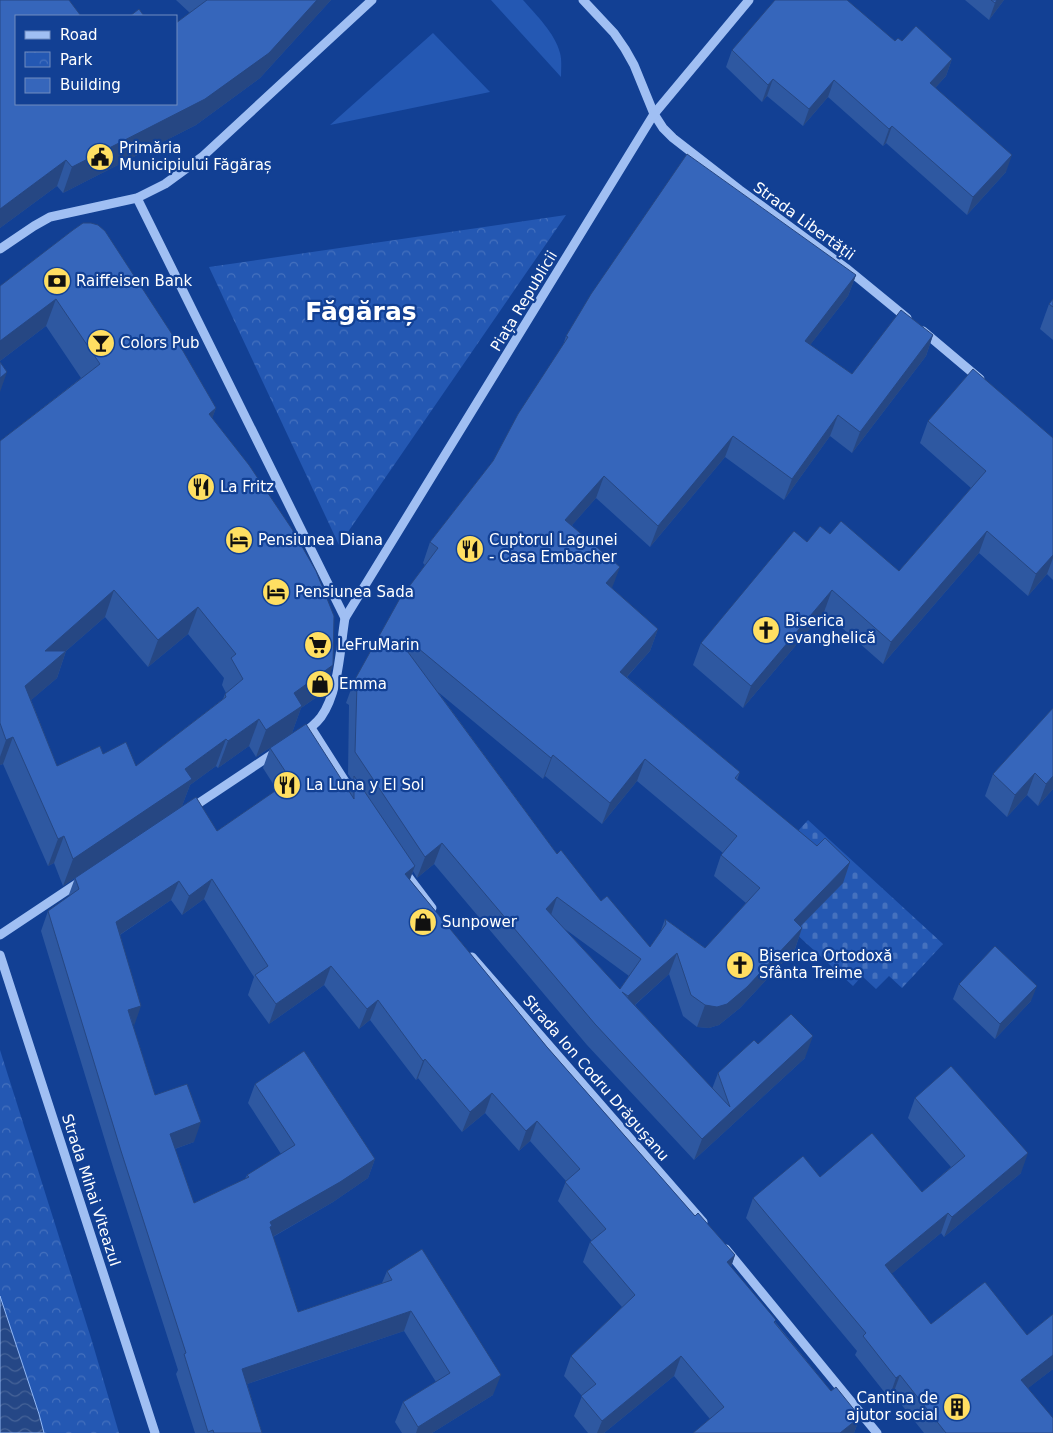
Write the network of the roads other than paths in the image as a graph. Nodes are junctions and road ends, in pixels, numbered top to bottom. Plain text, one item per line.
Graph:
1 (372, 0) edge
2 (583, 0) edge
3 (749, 0) edge
4 (654, 114) junction
5 (137, 198) junction
6 (0, 249) edge
7 (988, 387) edge
8 (345, 618) junction
9 (311, 728) junction
10 (361, 806) edge
11 (180, 815) edge
12 (400, 866) edge
13 (90, 875) edge
14 (436, 912) edge
15 (0, 935) edge
16 (465, 948) edge
17 (0, 955) edge
18 (155, 1433) edge
19 (877, 1433) edge

1 - 5 street
2 - 4 street
3 - 4 street, Piața Republicii
4 - 7 street, Strada Libertății
4 - 8 street, Piața Republicii
5 - 6 street
5 - 8 street
8 - 9 street, Piața Republicii
9 - 10 street
9 - 11 street, Piața Republicii
12 - 14 street
13 - 15 street
16 - 19 street, Strada Ion Codru Drăguşanu
17 - 18 street, Strada Mihai Viteazul

